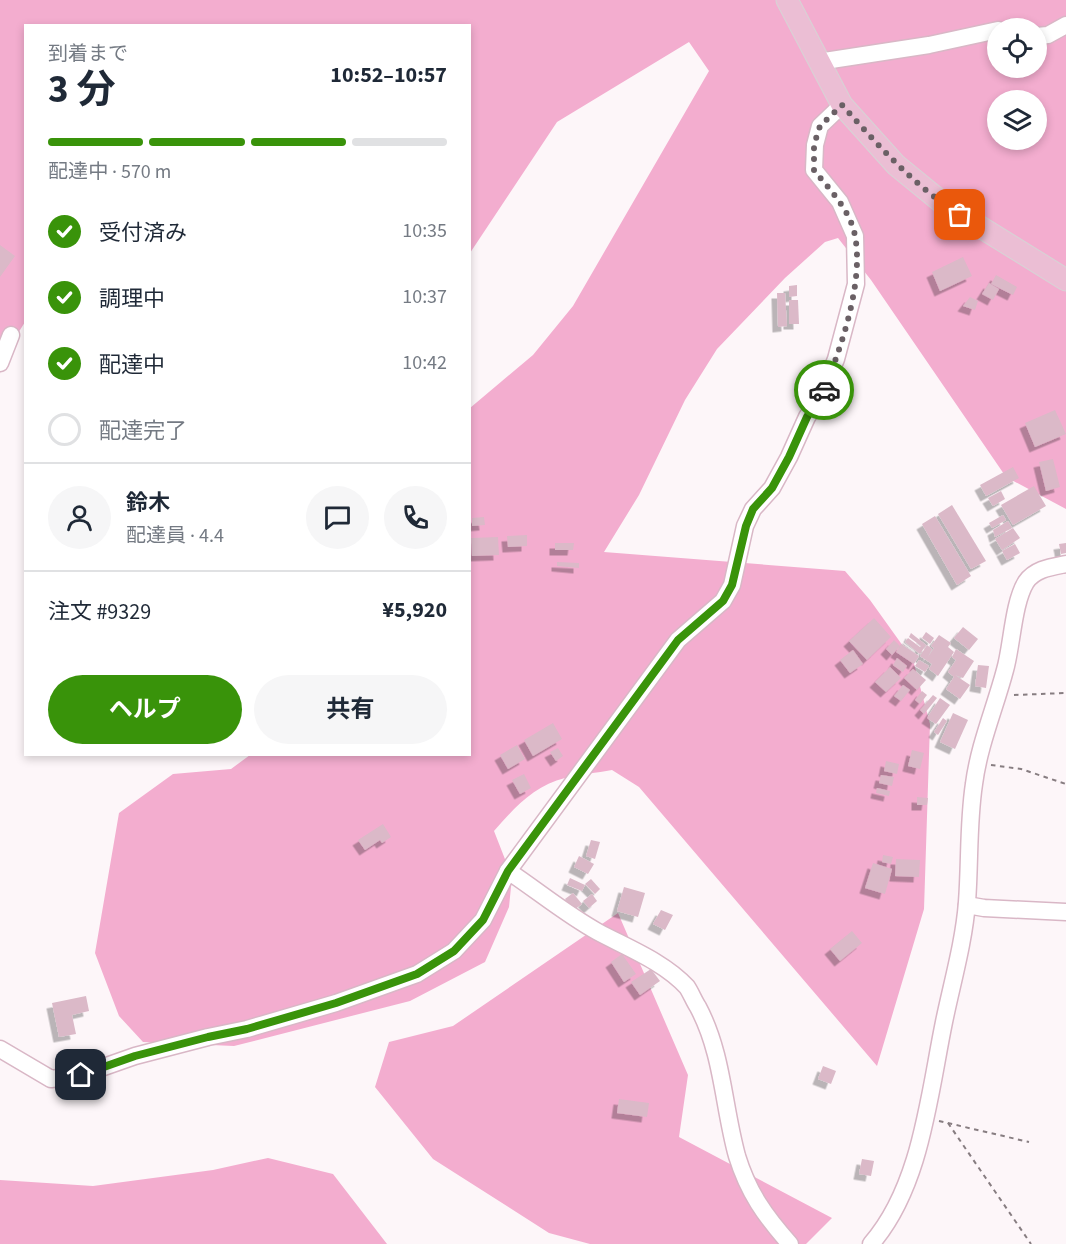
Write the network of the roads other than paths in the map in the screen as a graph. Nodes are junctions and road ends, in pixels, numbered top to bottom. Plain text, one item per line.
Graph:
1 (786, 0) edge
2 (1066, 25) edge
3 (987, 32) edge
4 (1047, 35) edge
5 (818, 62) junction
6 (842, 105) junction
7 (1066, 280) edge
8 (10, 335) dead end
9 (0, 363) edge
10 (1066, 564) edge
11 (508, 871) junction
12 (967, 905) junction
13 (1066, 912) edge
14 (0, 1048) edge
15 (875, 1242) edge
16 (790, 1244) edge

1 - 5 main road
2 - 4 street
3 - 5 street
5 - 6 main road
6 - 7 main road
6 - 11 street
8 - 9 street
10 - 12 street
11 - 14 street
11 - 16 street
12 - 13 street
12 - 15 street

